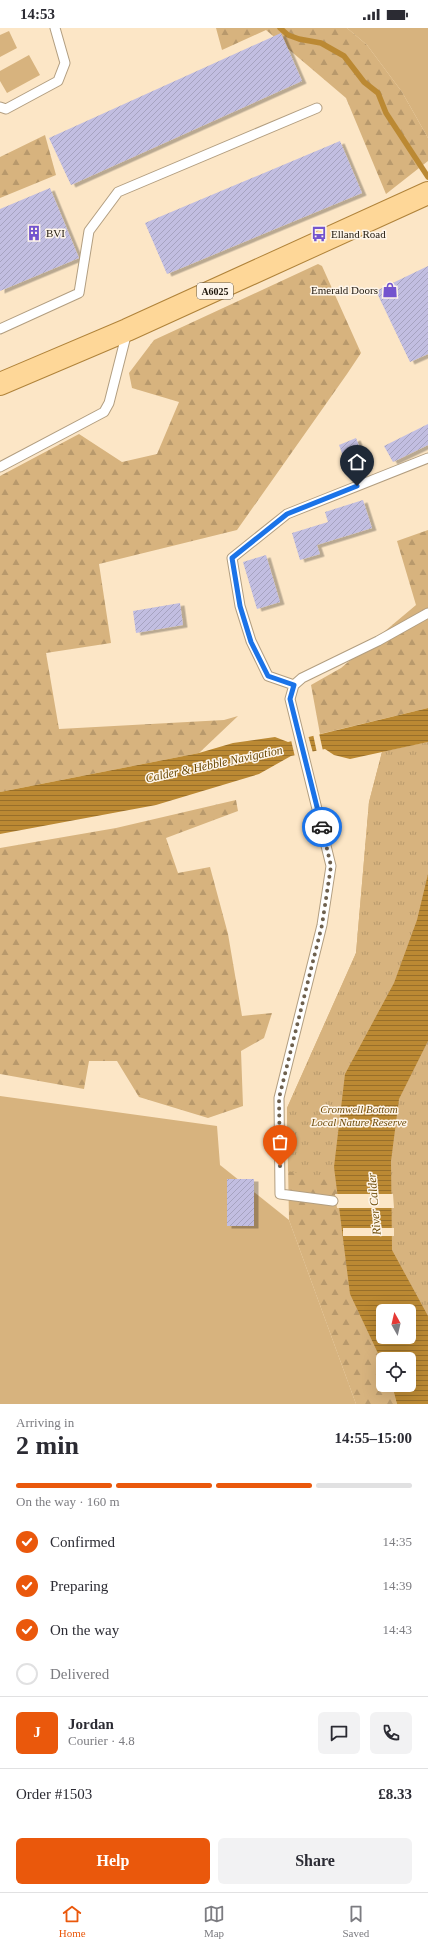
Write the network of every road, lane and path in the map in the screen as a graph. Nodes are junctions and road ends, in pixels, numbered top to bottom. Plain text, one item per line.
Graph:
1 (56, 28) edge
2 (0, 107) edge
3 (316, 108) dead end
4 (428, 193) edge
5 (0, 329) edge
6 (128, 330) junction
7 (0, 384) edge
8 (428, 458) edge
9 (0, 467) edge
10 (428, 613) edge
11 (294, 685) junction
12 (333, 1200) dead end

1 - 2 lane
3 - 5 lane
4 - 6 main road, A6025
6 - 7 main road, A6025
6 - 9 lane
8 - 11 lane
10 - 11 lane
11 - 12 lane

